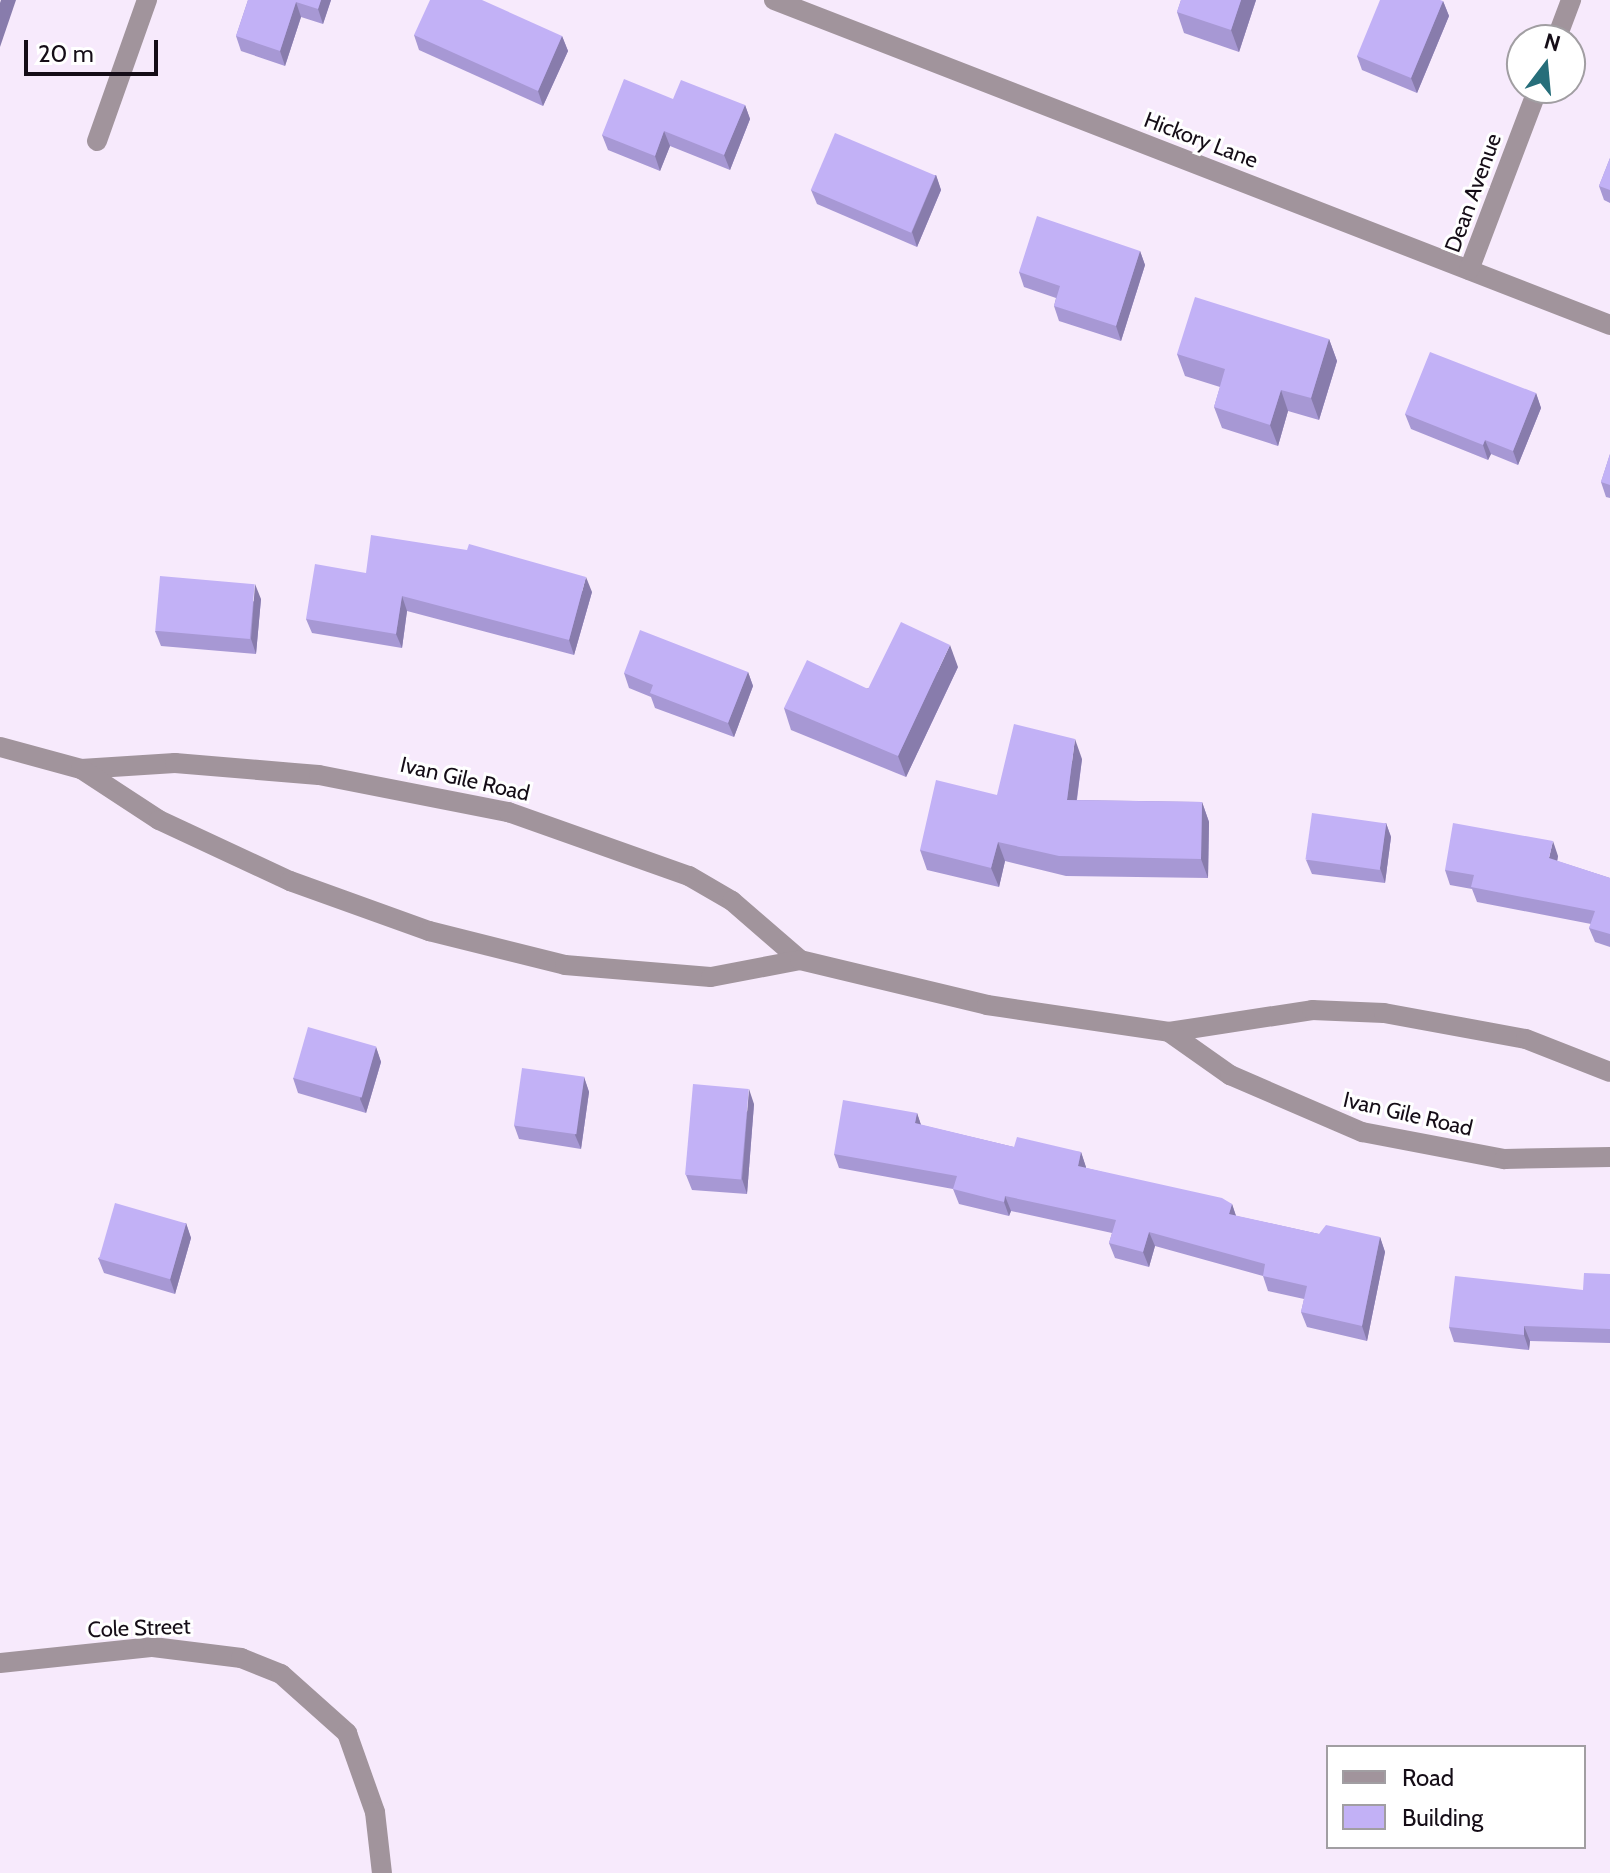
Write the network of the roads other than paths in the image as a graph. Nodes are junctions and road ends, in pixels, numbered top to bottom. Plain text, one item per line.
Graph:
1 (147, 0) edge
2 (774, 0) edge
3 (1571, 0) edge
4 (1562, 24) edge
5 (1532, 104) edge
6 (97, 141) dead end
7 (1469, 270) junction
8 (1610, 325) edge
9 (0, 747) edge
10 (81, 769) junction
11 (800, 960) junction
12 (1169, 1032) junction
13 (1610, 1072) edge
14 (1610, 1157) edge
15 (0, 1663) edge
16 (382, 1873) edge

1 - 6 street
2 - 7 street, Hickory Lane
3 - 4 street
5 - 7 street, Dean Avenue
7 - 8 street, Hickory Lane
9 - 10 street, Ivan Gile Road
10 - 11 street, Ivan Gile Road
10 - 11 street, Ivan Gile Road
11 - 12 street, Ivan Gile Road
12 - 13 street, Ivan Gile Road
12 - 14 street, Ivan Gile Road
15 - 16 street, Cole Street

